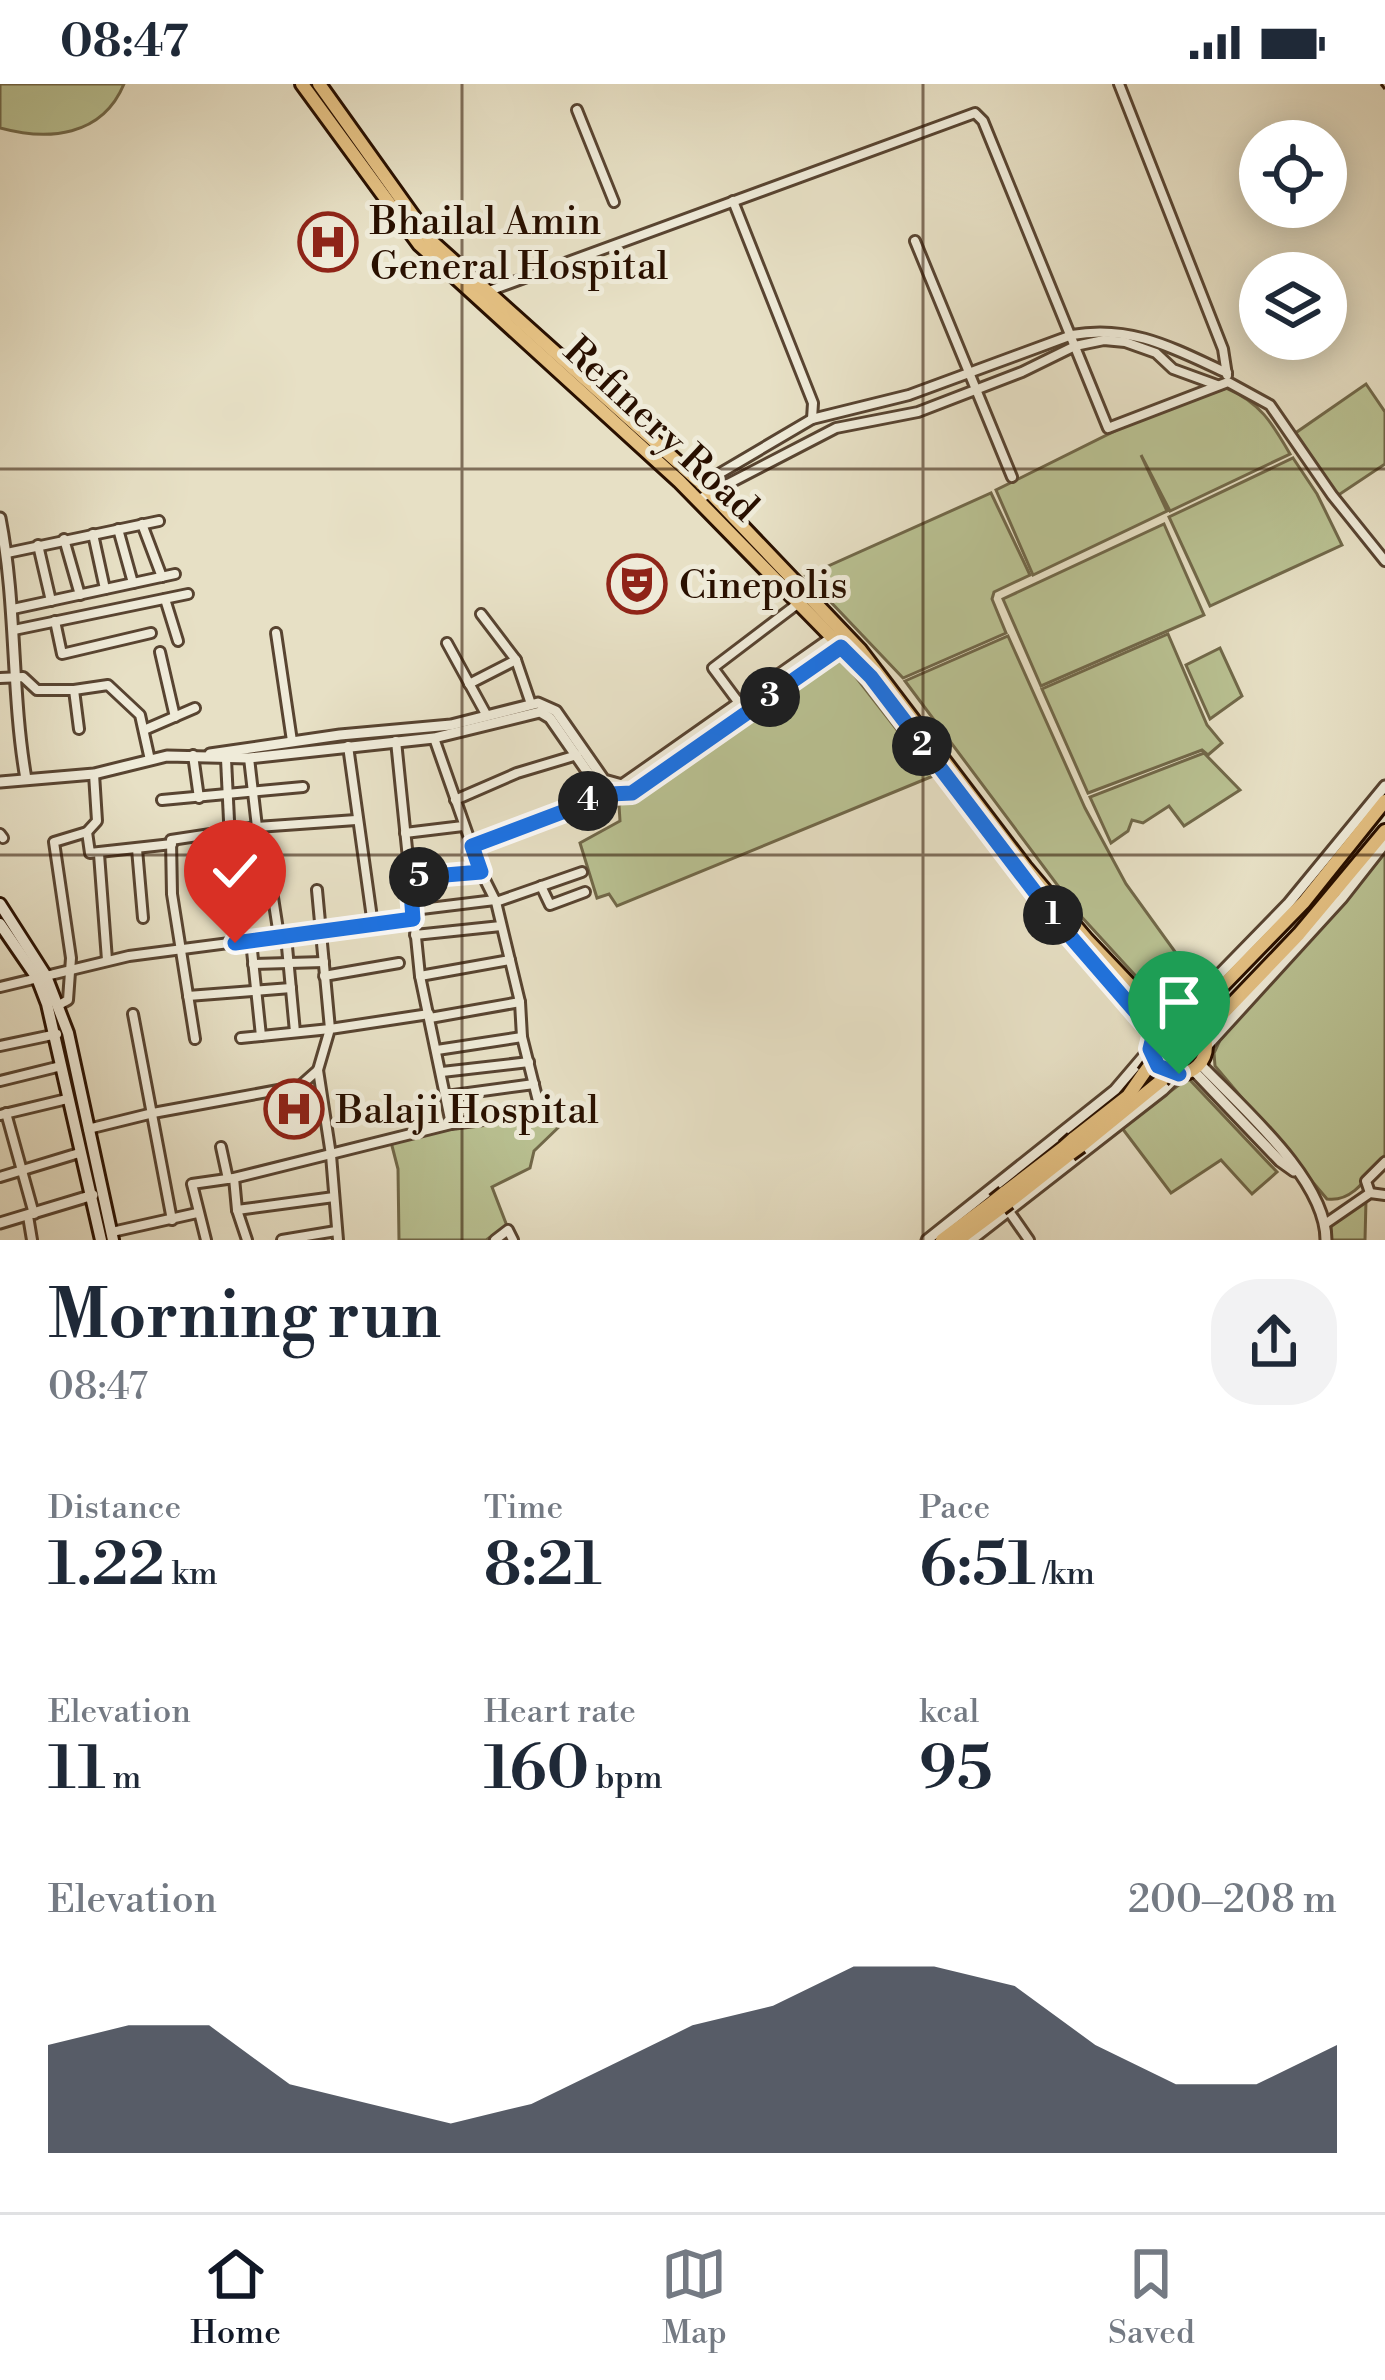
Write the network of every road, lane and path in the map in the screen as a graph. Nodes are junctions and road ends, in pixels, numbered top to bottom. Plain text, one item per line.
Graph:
1 (302, 84) edge
2 (319, 84) edge
3 (1119, 84) edge
4 (578, 110) dead end
5 (733, 201) junction
6 (614, 202) dead end
7 (915, 241) dead end
8 (489, 300) junction
9 (1073, 341) junction
10 (970, 373) junction
11 (1225, 380) junction
12 (977, 389) junction
13 (812, 419) junction
14 (1012, 477) dead end
15 (700, 492) junction
16 (158, 521) dead end
17 (0, 523) edge
18 (142, 524) junction
19 (118, 529) junction
20 (93, 534) junction
21 (64, 539) junction
22 (38, 545) junction
23 (7, 553) junction
24 (1385, 561) edge
25 (175, 574) dead end
26 (162, 577) junction
27 (133, 583) junction
28 (6, 590) edge
29 (105, 590) junction
30 (188, 594) dead end
31 (80, 595) junction
32 (165, 598) junction
33 (51, 602) junction
34 (800, 602) junction
35 (13, 609) junction
36 (0, 611) edge
37 (481, 614) dead end
38 (55, 621) junction
39 (14, 630) junction
40 (151, 633) dead end
41 (276, 633) dead end
42 (178, 640) dead end
43 (842, 641) junction
44 (446, 643) dead end
45 (160, 652) dead end
46 (515, 660) junction
47 (16, 675) junction
48 (0, 678) edge
49 (469, 684) junction
50 (74, 690) junction
51 (531, 704) junction
52 (195, 708) dead end
53 (743, 708) junction
54 (487, 716) junction
55 (175, 717) junction
56 (79, 729) dead end
57 (144, 730) junction
58 (434, 738) junction
59 (292, 741) junction
60 (396, 741) junction
61 (348, 746) junction
62 (579, 753) junction
63 (199, 755) junction
64 (249, 758) junction
65 (226, 759) junction
66 (150, 760) junction
67 (94, 774) junction
68 (26, 779) junction
69 (0, 782) edge
70 (1385, 786) edge
71 (303, 788) dead end
72 (255, 793) junction
73 (610, 794) junction
74 (229, 795) junction
75 (199, 799) junction
76 (162, 800) dead end
77 (455, 800) junction
78 (1385, 801) edge
79 (356, 820) junction
80 (464, 826) junction
81 (257, 827) junction
82 (1385, 831) edge
83 (87, 832) junction
84 (227, 833) junction
85 (405, 833) junction
86 (1385, 843) edge
87 (172, 844) junction
88 (472, 846) junction
89 (137, 849) junction
90 (98, 854) junction
91 (481, 872) junction
92 (582, 872) dead end
93 (410, 878) junction
94 (541, 886) junction
95 (317, 890) dead end
96 (272, 891) dead end
97 (585, 892) dead end
98 (495, 901) junction
99 (0, 904) edge
100 (413, 915) junction
101 (142, 918) dead end
102 (0, 924) edge
103 (373, 926) junction
104 (501, 926) junction
105 (321, 932) junction
106 (415, 935) junction
107 (283, 936) junction
108 (251, 941) junction
109 (235, 943) junction
110 (1083, 943) junction
111 (14, 946) junction
112 (0, 950) edge
113 (181, 950) junction
114 (107, 961) junction
115 (510, 961) junction
116 (323, 962) junction
117 (289, 963) junction
118 (399, 963) dead end
119 (254, 964) junction
120 (71, 970) junction
121 (324, 976) junction
122 (420, 976) junction
123 (42, 977) junction
124 (0, 988) edge
125 (291, 988) junction
126 (256, 989) junction
127 (188, 995) junction
128 (520, 1002) junction
129 (53, 1008) junction
130 (134, 1014) dead end
131 (429, 1016) junction
132 (1172, 1020) junction
133 (330, 1029) junction
134 (295, 1032) junction
135 (1154, 1033) junction
136 (61, 1034) junction
137 (261, 1036) junction
138 (522, 1036) junction
139 (241, 1038) dead end
140 (195, 1039) dead end
141 (0, 1046) edge
142 (1206, 1047) junction
143 (1150, 1049) junction
144 (437, 1050) junction
145 (529, 1063) junction
146 (61, 1066) junction
147 (1191, 1069) junction
148 (318, 1070) junction
149 (442, 1072) junction
150 (0, 1081) edge
151 (534, 1084) junction
152 (446, 1096) junction
153 (67, 1099) junction
154 (153, 1113) junction
155 (3, 1114) edge
156 (451, 1124) junction
157 (89, 1129) junction
158 (74, 1133) junction
159 (1060, 1137) junction
160 (221, 1147) dead end
161 (79, 1153) junction
162 (331, 1155) junction
163 (1082, 1155) junction
164 (1385, 1162) edge
165 (23, 1170) junction
166 (0, 1177) edge
167 (231, 1178) junction
168 (992, 1190) junction
169 (1370, 1193) junction
170 (98, 1194) junction
171 (1385, 1195) edge
172 (334, 1197) junction
173 (237, 1210) junction
174 (1010, 1210) junction
175 (197, 1213) junction
176 (31, 1215) junction
177 (172, 1220) junction
178 (0, 1223) edge
179 (1325, 1224) junction
180 (337, 1236) edge
181 (109, 1237) edge
182 (32, 1240) edge
183 (206, 1240) edge
184 (247, 1240) edge
185 (282, 1240) edge
186 (495, 1240) edge
187 (513, 1240) edge
188 (927, 1240) edge
189 (942, 1240) edge
190 (958, 1240) edge
191 (971, 1240) edge
192 (1029, 1240) edge
193 (1326, 1240) edge

1 - 8 main road, Refinery Road
2 - 8 main road, Refinery Road
3 - 11 street
4 - 6 street
5 - 8 street
5 - 9 street
5 - 13 street
7 - 10 street
8 - 15 main road, Refinery Road
9 - 10 street
9 - 11 street
9 - 11 street
9 - 11 street
9 - 12 street
10 - 12 street
10 - 13 street
11 - 24 street
12 - 14 street
12 - 15 street
13 - 15 street
15 - 34 main road, Refinery Road
15 - 43 main road, Refinery Road
16 - 18 street
17 - 23 street
18 - 19 street
18 - 26 street
19 - 20 street
19 - 27 street
20 - 21 street
20 - 29 street
21 - 22 street
21 - 31 street
22 - 23 street
22 - 33 street
23 - 28 street
25 - 26 street
26 - 27 street
27 - 29 street
28 - 35 street
29 - 31 street
30 - 32 street
31 - 33 street
32 - 38 street
32 - 42 street
33 - 35 street
34 - 43 main road, Refinery Road
34 - 53 street
35 - 36 street
35 - 39 street
37 - 46 street
38 - 39 street
38 - 40 street
39 - 47 street
41 - 59 street
43 - 53 street
43 - 110 main road
44 - 49 street
45 - 55 street
46 - 49 street
46 - 51 street
47 - 48 street
47 - 50 street
47 - 68 street
49 - 54 street
50 - 56 street
50 - 57 street
51 - 54 street
51 - 62 street
52 - 55 street
53 - 62 street
53 - 73 street
54 - 59 street
55 - 57 street
57 - 66 street
58 - 60 street
58 - 62 street
58 - 77 street
59 - 63 street
60 - 61 street
60 - 85 street
61 - 64 street
61 - 79 street
62 - 73 street
62 - 77 street
63 - 65 street
63 - 66 street
63 - 75 street
64 - 65 street
64 - 72 street
65 - 74 street
66 - 67 street
67 - 68 street
67 - 83 street
68 - 69 street
70 - 132 street
71 - 72 street
72 - 74 street
72 - 81 street
73 - 88 street
74 - 75 street
74 - 84 street
75 - 76 street
77 - 80 street
78 - 189 main road, bridge
79 - 81 street
79 - 103 street
80 - 85 street
80 - 88 street
81 - 84 street
82 - 190 main road, bridge
83 - 90 street
83 - 120 street
84 - 87 street
84 - 109 street
85 - 93 street
86 - 142 street
87 - 89 street
87 - 113 street
88 - 91 street
89 - 90 street
89 - 101 street
90 - 114 street
91 - 93 street
91 - 98 street
92 - 94 street
93 - 100 street
94 - 97 street
94 - 98 street
95 - 105 street
96 - 107 street
98 - 100 street
98 - 104 street
99 - 123 main road
100 - 103 street
100 - 106 street
102 - 111 main road
103 - 105 street
104 - 106 street
104 - 115 street
105 - 107 street
105 - 116 street
106 - 122 street
107 - 108 street
107 - 117 street
108 - 109 street
108 - 119 street
109 - 113 street
110 - 132 main road
110 - 135 main road
111 - 112 street
111 - 123 main road
113 - 114 street
113 - 127 street
114 - 120 street
115 - 122 street
115 - 128 street
116 - 117 street
116 - 121 street
117 - 119 street
117 - 125 street
118 - 121 street
119 - 126 street
120 - 123 street
120 - 129 street
121 - 133 street
122 - 131 street
123 - 124 street
123 - 129 main road
125 - 126 street
125 - 134 street
126 - 127 street
126 - 137 street
127 - 140 street
128 - 131 street
128 - 138 street
129 - 136 main road
130 - 154 street
131 - 133 street
131 - 144 street
132 - 135 main road
132 - 142 main road
133 - 134 street
133 - 148 street
134 - 137 street
135 - 143 main road
136 - 141 street
136 - 146 main road
136 - 157 main road
137 - 139 street
138 - 144 street
138 - 145 street
142 - 147 main road
143 - 147 main road
143 - 159 street
144 - 149 street
145 - 149 street
145 - 151 street
146 - 150 street
146 - 153 main road
147 - 163 street
147 - 179 street
148 - 154 street
148 - 162 street
149 - 152 street
151 - 152 street
151 - 156 street
152 - 156 street
153 - 155 street
153 - 158 main road
154 - 157 street
154 - 177 street
155 - 165 street
156 - 162 street
157 - 158 street
157 - 170 main road
158 - 161 main road
159 - 163 street
159 - 168 street
160 - 167 street
161 - 165 street
161 - 170 main road
162 - 167 street
162 - 172 street
163 - 174 street
164 - 169 street
165 - 166 street
165 - 176 street
167 - 173 street
167 - 175 street
168 - 174 street
168 - 188 street
169 - 171 street
169 - 179 street
170 - 176 street
170 - 181 main road
172 - 173 street
172 - 180 street
173 - 184 street
174 - 191 street
174 - 192 street
175 - 177 street
175 - 183 street
176 - 178 street
176 - 182 street
177 - 181 street
179 - 193 street
180 - 185 street
186 - 187 street

